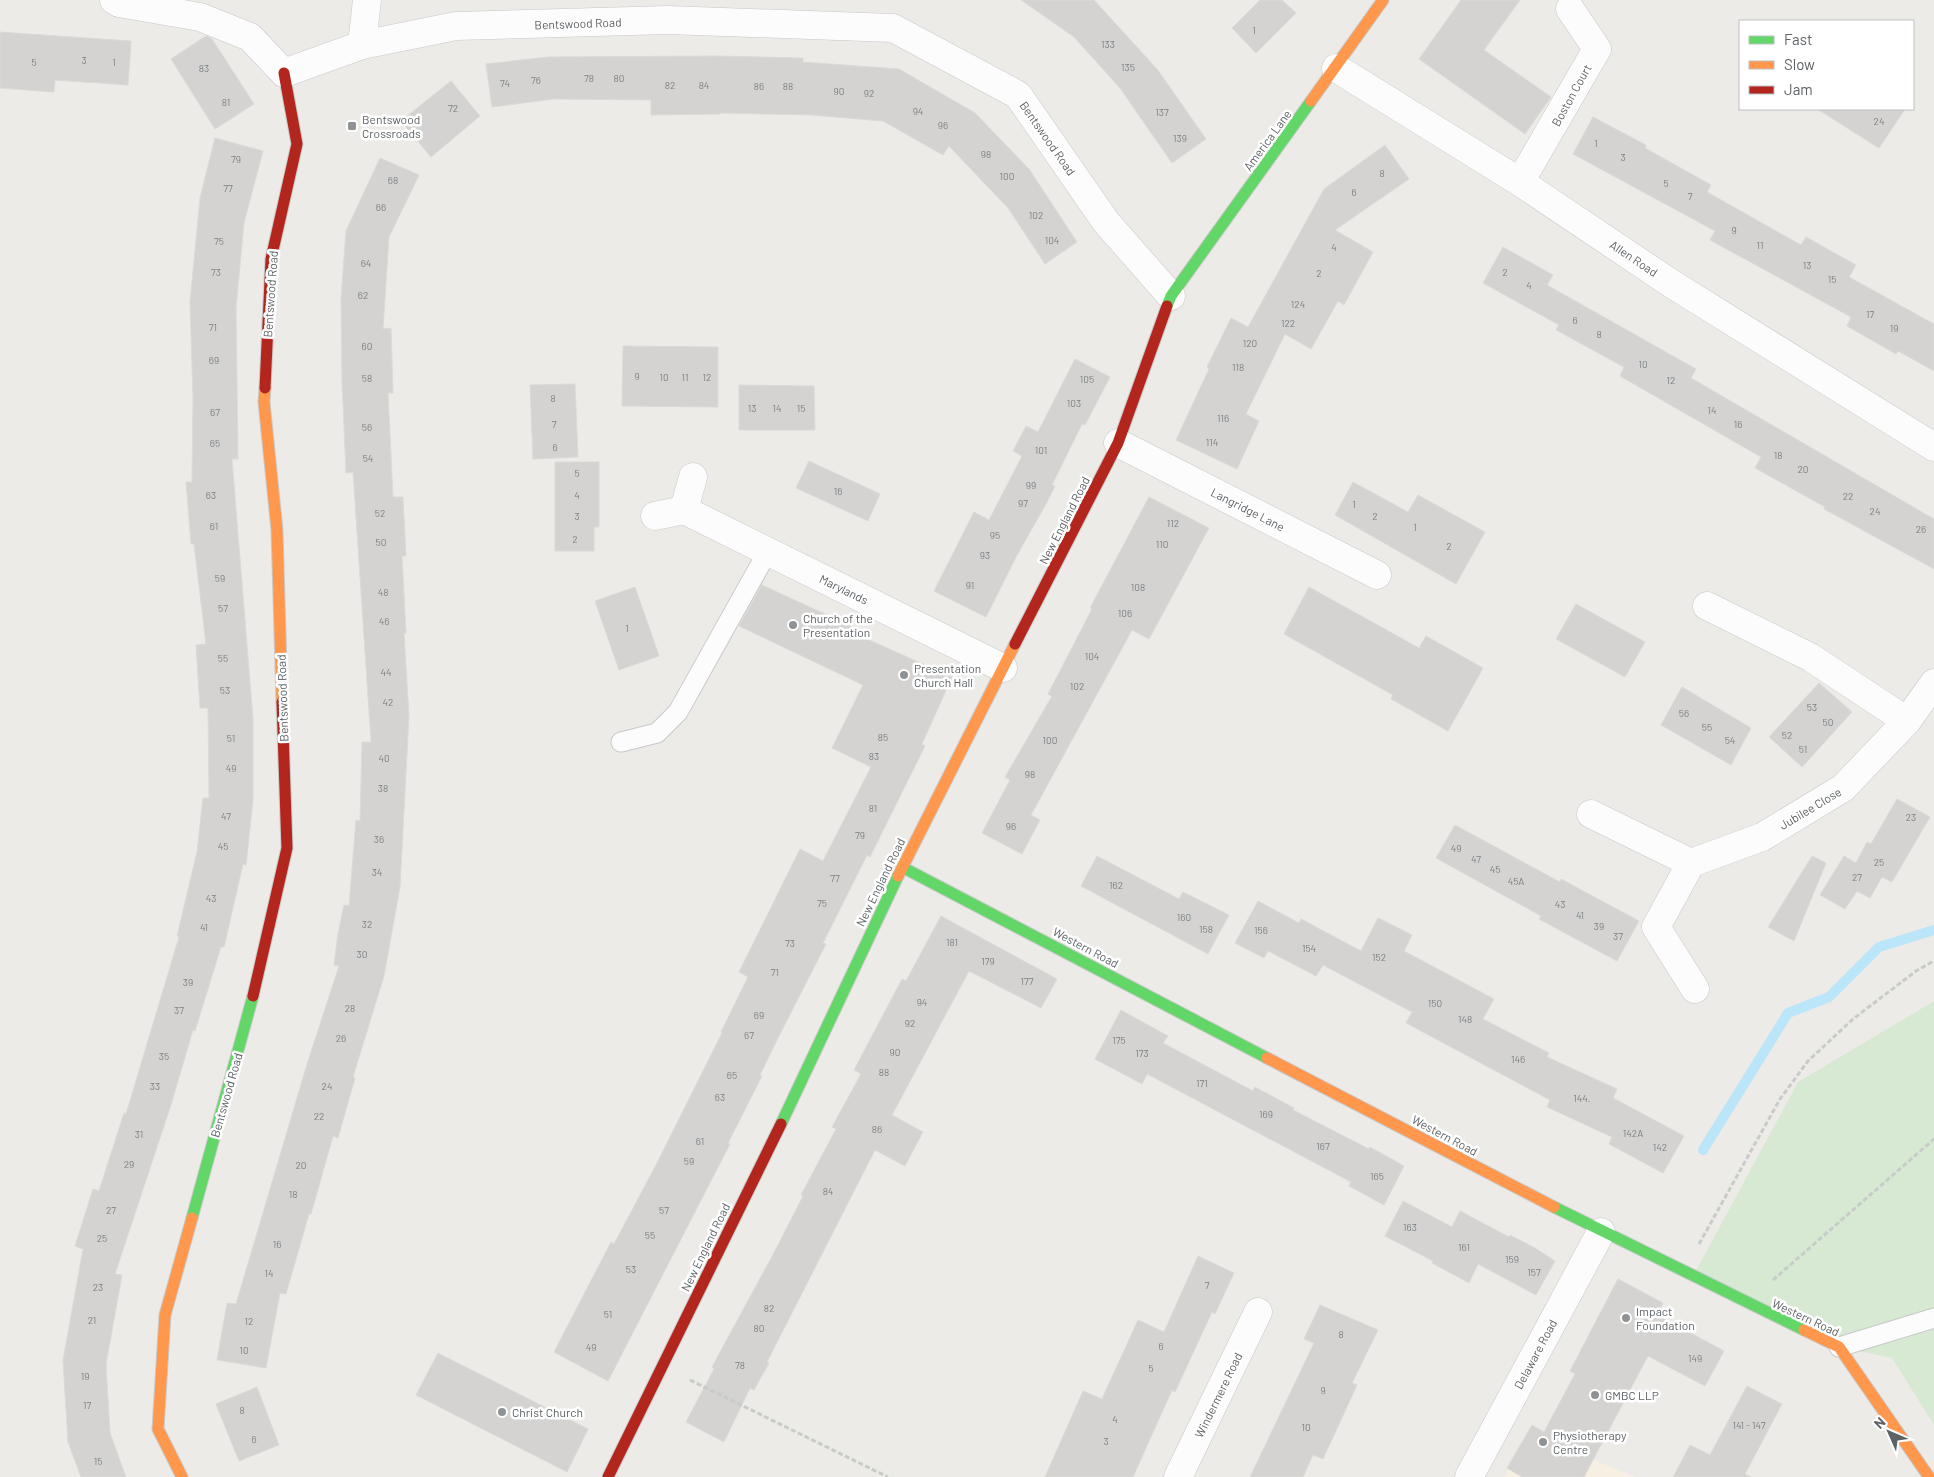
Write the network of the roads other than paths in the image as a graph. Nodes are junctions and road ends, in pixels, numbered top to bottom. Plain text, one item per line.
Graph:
1 (114, 0) edge
2 (367, 0) edge
3 (1384, 0) edge
4 (1570, 9) dead end
5 (362, 45) junction
6 (1336, 68) junction
7 (284, 73) junction
8 (1520, 182) junction
9 (1171, 296) junction
10 (1118, 443) junction
11 (1934, 447) edge
12 (693, 477) dead end
13 (684, 510) junction
14 (655, 516) dead end
15 (768, 551) junction
16 (1377, 575) dead end
17 (1707, 606) dead end
18 (1003, 668) junction
19 (1934, 683) edge
20 (1907, 721) junction
21 (621, 742) dead end
22 (1591, 814) dead end
23 (1691, 863) junction
24 (902, 867) junction
25 (1696, 989) dead end
26 (1601, 1232) junction
27 (1258, 1312) dead end
28 (1934, 1318) edge
29 (1839, 1347) junction
30 (1476, 1472) edge
31 (182, 1477) edge
32 (608, 1477) edge
33 (1178, 1477) edge
34 (1929, 1477) edge

1 - 7 street
2 - 5 street
3 - 6 street, America Lane
4 - 8 street, Boston Court
5 - 7 street, Bentswood Road
5 - 9 street, Bentswood Road
6 - 8 street, Allen Road
6 - 9 street, America Lane
7 - 31 street, Bentswood Road
8 - 11 street, Allen Road
9 - 10 street, New England Road
10 - 16 street, Langridge Lane
10 - 18 street, New England Road
12 - 13 street
13 - 14 street
13 - 15 street, Marylands
15 - 18 street, Marylands
15 - 21 lane
17 - 20 street
18 - 24 street, New England Road
19 - 20 street, Jubilee Close
20 - 23 street, Jubilee Close
22 - 23 street
23 - 25 street
24 - 26 street, Western Road
24 - 32 street, New England Road
26 - 29 street, Western Road
26 - 30 street, Delaware Road
27 - 33 street, Windermere Road
28 - 29 lane
29 - 34 street, Western Road

